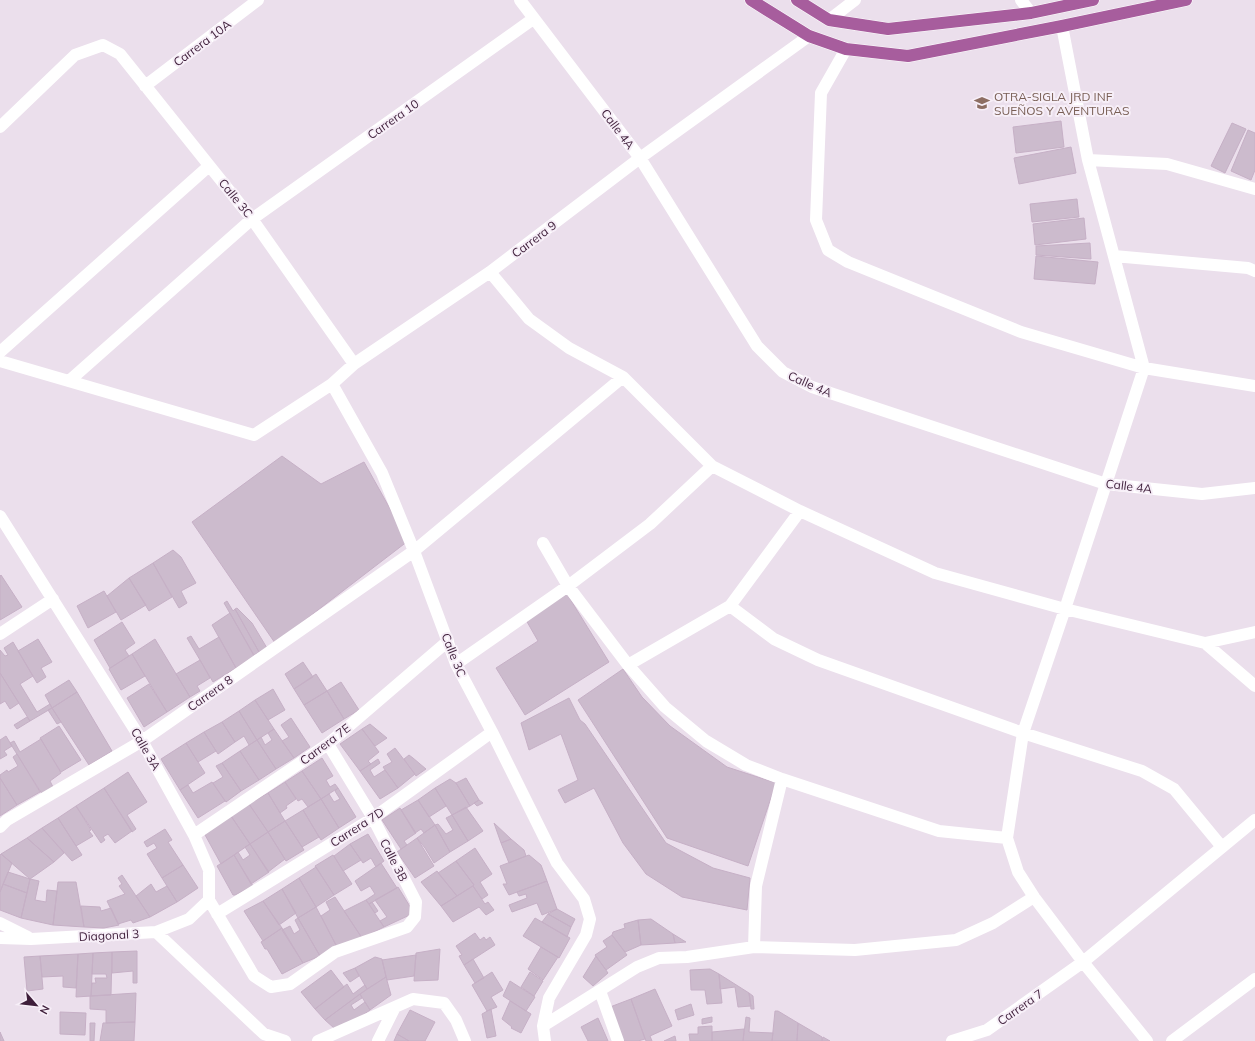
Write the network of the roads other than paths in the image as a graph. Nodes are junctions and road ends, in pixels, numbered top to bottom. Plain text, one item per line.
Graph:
1 (258, 0) edge
2 (520, 0) edge
3 (750, 0) edge
4 (796, 0) edge
5 (855, 0) edge
6 (1021, 0) edge
7 (1093, 0) edge
8 (1186, 0) edge
9 (1030, 13) junction
10 (534, 20) junction
11 (829, 20) junction
12 (1062, 26) junction
13 (809, 36) junction
14 (846, 49) junction
15 (145, 86) junction
16 (0, 127) edge
17 (640, 158) junction
18 (1088, 160) junction
19 (209, 166) junction
20 (1255, 189) edge
21 (252, 219) junction
22 (1114, 256) junction
23 (1255, 271) edge
24 (490, 272) junction
25 (0, 352) edge
26 (0, 361) edge
27 (354, 364) junction
28 (1144, 368) junction
29 (623, 376) junction
30 (68, 381) junction
31 (332, 384) junction
32 (1255, 386) edge
33 (712, 466) junction
34 (1106, 484) junction
35 (1255, 488) edge
36 (800, 511) junction
37 (0, 516) edge
38 (543, 543) dead end
39 (414, 551) junction
40 (568, 586) junction
41 (53, 599) junction
42 (730, 606) junction
43 (1065, 609) junction
44 (1255, 632) edge
45 (0, 634) edge
46 (448, 641) junction
47 (1205, 643) junction
48 (456, 664) junction
49 (628, 665) junction
50 (1255, 686) edge
51 (492, 732) junction
52 (1023, 733) junction
53 (142, 741) junction
54 (328, 744) junction
55 (782, 778) junction
56 (373, 818) junction
57 (1255, 820) edge
58 (0, 826) edge
59 (194, 834) junction
60 (1007, 838) junction
61 (1222, 847) junction
62 (1034, 897) junction
63 (208, 900) junction
64 (217, 914) junction
65 (0, 923) edge
66 (156, 932) junction
67 (0, 938) edge
68 (31, 939) junction
69 (754, 947) junction
70 (1083, 962) junction
71 (1255, 979) edge
72 (600, 991) junction
73 (395, 1007) junction
74 (543, 1026) junction
75 (285, 1041) edge
76 (318, 1041) edge
77 (378, 1041) edge
78 (465, 1041) edge
79 (545, 1041) edge
80 (618, 1041) edge
81 (952, 1041) edge
82 (1147, 1041) edge
83 (1172, 1041) edge

1 - 15 street, Carrera 10A
2 - 10 street, Calle 4A
3 - 13 main road
4 - 11 main road
5 - 11 street
6 - 9 street
7 - 9 main road
8 - 12 main road
9 - 11 main road
10 - 17 street, Calle 4A
10 - 21 street, Carrera 10
12 - 14 main road
12 - 18 street
13 - 14 main road
13 - 17 street, Carrera 9
14 - 28 street
15 - 16 street, Calle 3C
15 - 19 street, Calle 3C
17 - 24 street, Carrera 9
17 - 34 street, Calle 4A
18 - 20 street
18 - 22 street
19 - 21 street, Calle 3C
19 - 25 street
21 - 27 street, Calle 3C
21 - 30 street, Carrera 10
22 - 23 street
22 - 28 street
24 - 27 street, Carrera 9
24 - 29 street
26 - 30 street
27 - 31 street, Carrera 9
28 - 32 street
28 - 34 street
29 - 33 street
29 - 39 street, Carrera 8
30 - 31 street, Carrera 9
31 - 39 street, Calle 3C
33 - 36 street
33 - 40 street
34 - 35 street, Calle 4A
34 - 43 street
36 - 42 street
36 - 43 street
37 - 41 street, Calle 3A
38 - 40 street
39 - 46 street, Calle 3C
39 - 53 street, Carrera 8
40 - 48 street
40 - 49 street
41 - 45 street
41 - 53 street, Calle 3A
42 - 49 street
42 - 52 street
43 - 47 street
43 - 52 street
44 - 47 street
46 - 48 street, Calle 3C
46 - 54 street, Carrera 7E
47 - 50 street
48 - 51 street, Calle 3C
49 - 55 street
51 - 56 street, Carrera 7D
51 - 74 street, Calle 3C
52 - 60 street
52 - 61 street
53 - 58 street, Carrera 8
53 - 59 street, Calle 3A
54 - 56 street, Calle 3B
54 - 59 street, Carrera 7E
55 - 60 street
55 - 69 street
56 - 64 street, Carrera 7D
56 - 64 street, Calle 3B
57 - 61 street, Carrera 7
59 - 63 street, Calle 3A
60 - 62 street
61 - 70 street, Carrera 7
62 - 69 street
62 - 70 street
63 - 64 street
63 - 66 street, Diagonal 3
65 - 68 street
66 - 68 street, Diagonal 3
66 - 75 street
67 - 68 street, Diagonal 3
69 - 72 street
70 - 81 street, Carrera 7
70 - 82 street
71 - 83 street
72 - 74 street
72 - 80 street
73 - 76 street
73 - 77 street
73 - 78 street
74 - 79 street

